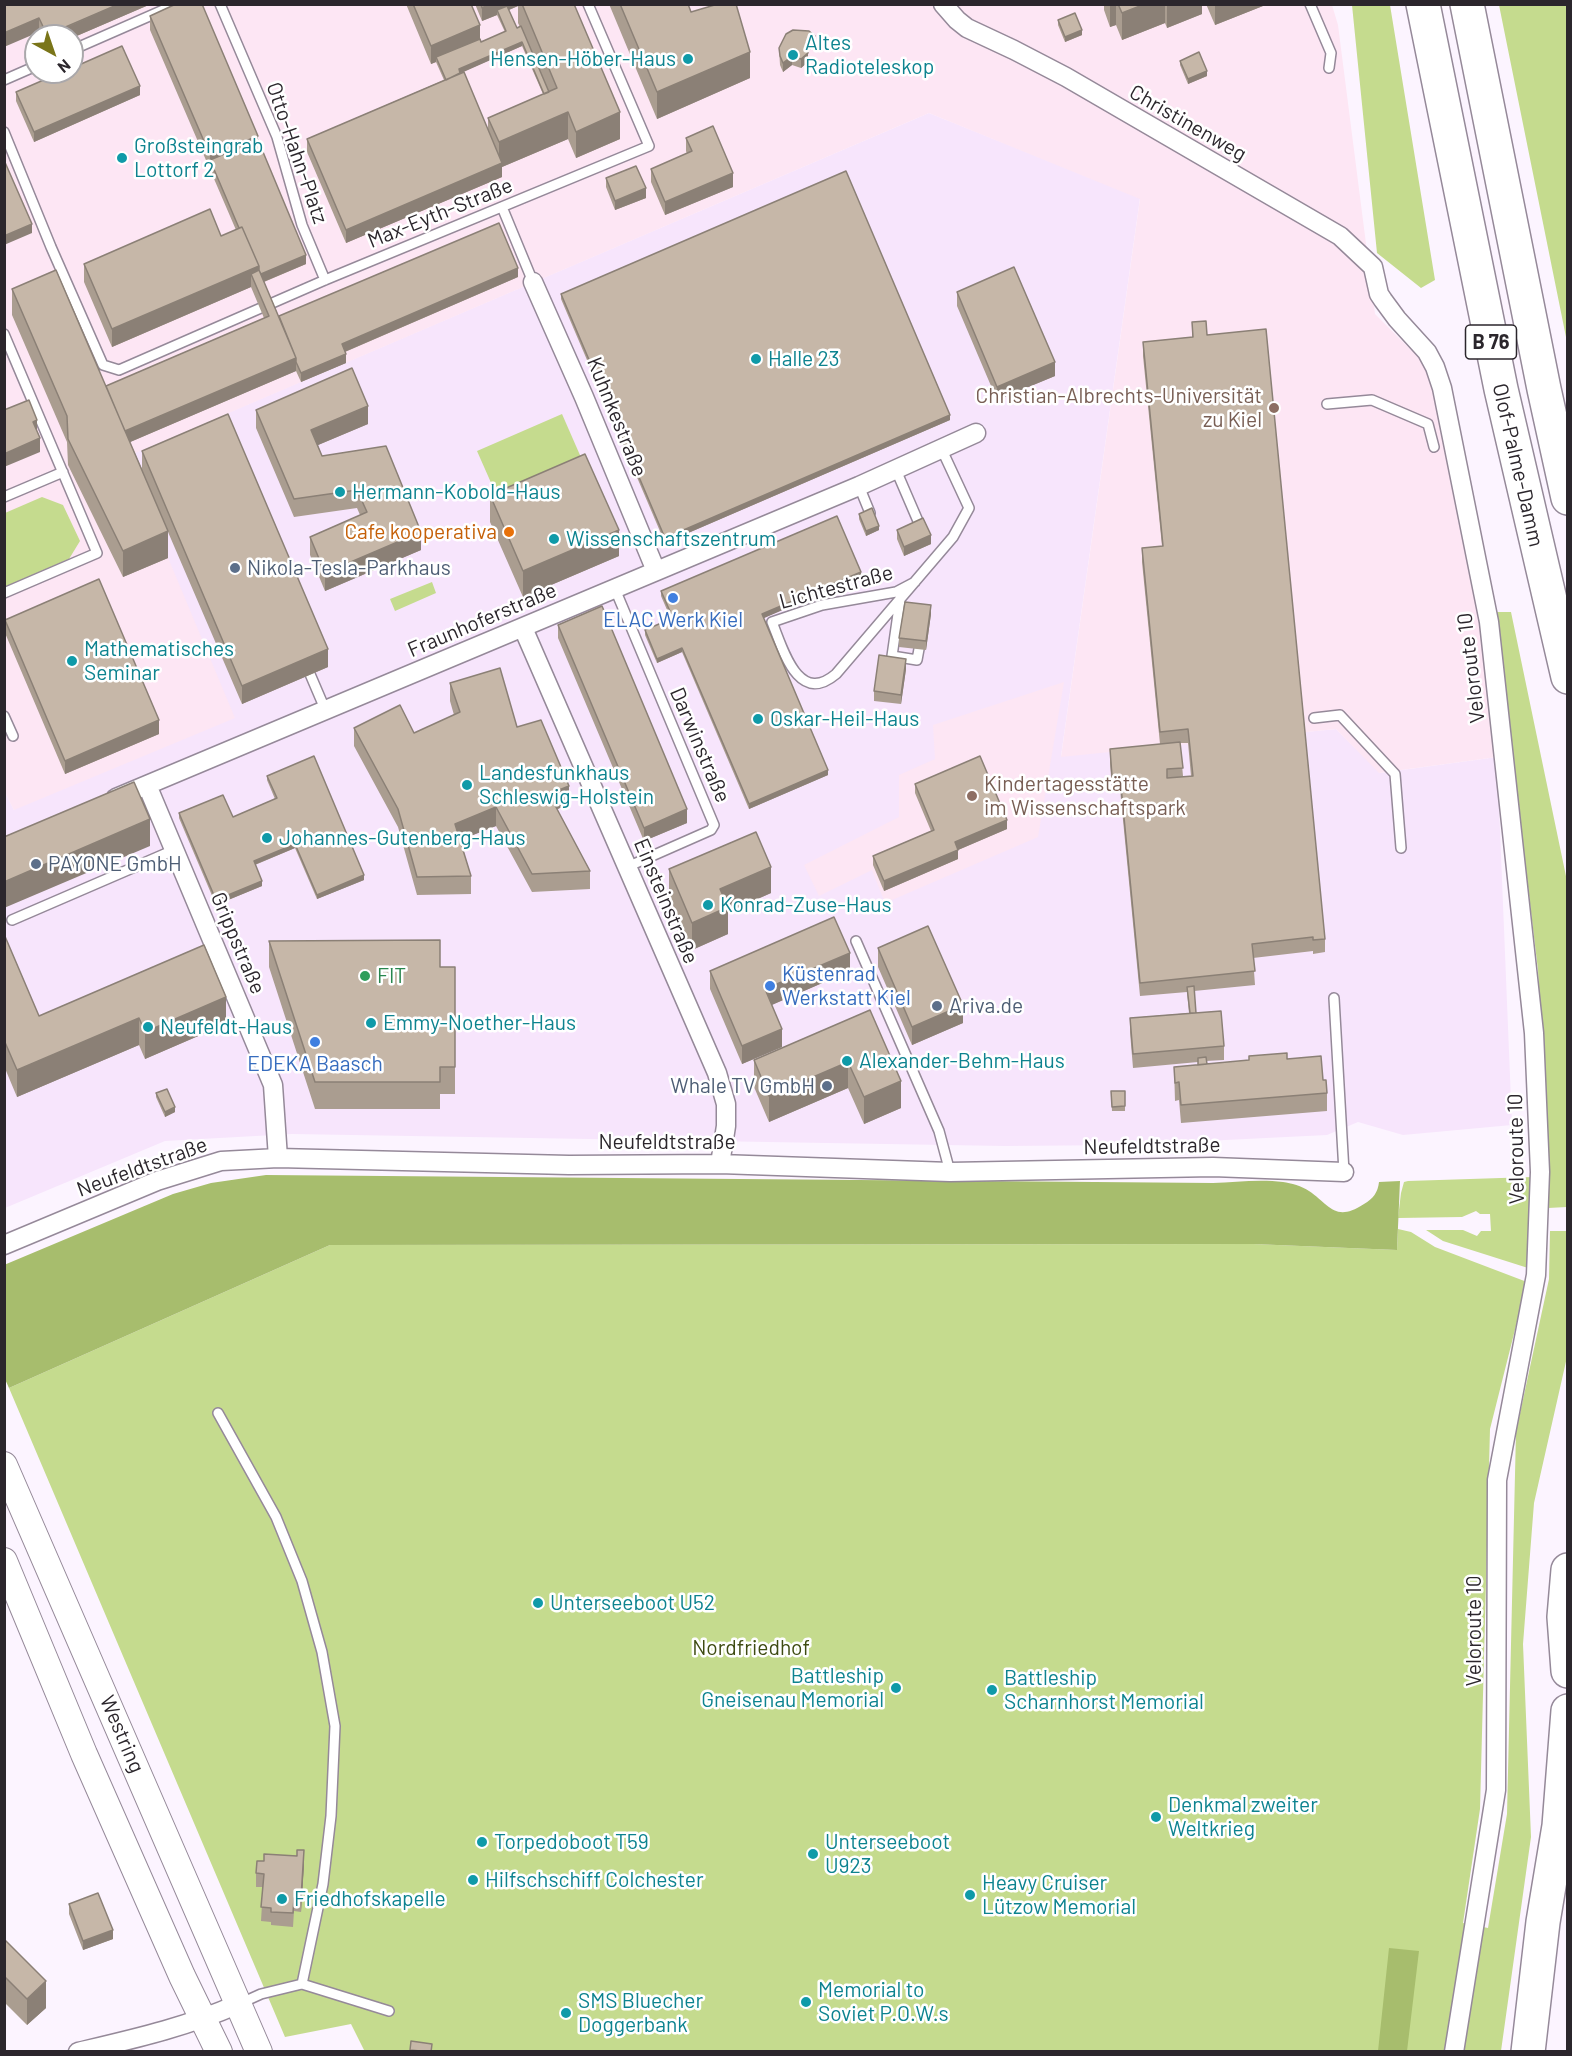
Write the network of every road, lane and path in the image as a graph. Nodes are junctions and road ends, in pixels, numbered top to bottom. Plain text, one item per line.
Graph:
1 (177, 4) edge
2 (220, 4) edge
3 (588, 4) edge
4 (943, 4) edge
5 (1310, 4) edge
6 (1423, 4) edge
7 (1467, 4) edge
8 (84, 45) edge
9 (1329, 68) dead end
10 (24, 71) edge
11 (4, 80) edge
12 (4, 132) edge
13 (502, 207) junction
14 (1373, 267) joint
15 (325, 280) junction
16 (533, 282) joint
17 (4, 334) edge
18 (1327, 404) dead end
19 (976, 433) dead end
20 (1434, 447) dead end
21 (942, 450) junction
22 (896, 470) junction
23 (63, 472) junction
24 (859, 486) junction
25 (4, 497) edge
26 (1568, 498) edge
27 (870, 513) edge
28 (921, 528) edge
29 (656, 571) junction
30 (915, 582) junction
31 (615, 589) junction
32 (4, 593) edge
33 (900, 600) junction
34 (523, 628) junction
35 (919, 649) edge
36 (901, 655) junction
37 (886, 666) edge
38 (898, 668) edge
39 (310, 674) edge
40 (1568, 677) edge
41 (325, 709) junction
42 (4, 716) edge
43 (1314, 718) dead end
44 (13, 736) dead end
45 (147, 785) junction
46 (104, 802) edge
47 (1401, 848) dead end
48 (174, 850) junction
49 (627, 867) junction
50 (12, 920) dead end
51 (856, 941) dead end
52 (1334, 998) dead end
53 (278, 1158) junction
54 (720, 1164) junction
55 (950, 1172) junction
56 (1344, 1172) joint
57 (4, 1245) edge
58 (218, 1413) dead end
59 (4, 1465) edge
60 (4, 1561) edge
61 (1568, 1570) edge
62 (1568, 1671) edge
63 (1568, 1711) edge
64 (302, 1984) junction
65 (238, 2004) junction
66 (389, 2011) dead end
67 (205, 2019) junction
68 (78, 2052) edge
69 (219, 2052) edge
70 (259, 2052) edge
71 (1454, 2052) edge
72 (1528, 2052) edge

1 - 8 lane
2 - 15 lane, Otto-Hahn-Platz
3 - 13 lane, Max-Eyth-Straße
4 - 14 street, Christinenweg
5 - 9 lane
6 - 40 highway, Olof-Palme-Damm / B 76
7 - 26 highway, Olof-Palme-Damm / B 76
10 - 11 lane
12 - 15 lane, Max-Eyth-Straße
13 - 15 lane, Max-Eyth-Straße
13 - 16 lane
14 - 71 street, Veloroute 10
16 - 29 street, Kuhnkestraße
17 - 23 lane
18 - 20 lane
19 - 21 street, Fraunhoferstraße
21 - 22 street, Fraunhoferstraße
21 - 30 lane, Lichtestraße
22 - 24 street, Fraunhoferstraße
22 - 28 lane
23 - 25 lane
23 - 32 lane
24 - 27 lane
24 - 29 street, Fraunhoferstraße
29 - 31 street, Fraunhoferstraße
30 - 33 lane, Lichtestraße
30 - 33 lane, Lichtestraße
31 - 34 street, Fraunhoferstraße
31 - 49 lane, Darwinstraße
33 - 36 lane
34 - 41 street, Fraunhoferstraße
34 - 49 street, Einsteinstraße
35 - 36 lane
36 - 37 lane
36 - 38 lane
39 - 41 lane
41 - 45 street, Fraunhoferstraße
42 - 44 lane
43 - 47 lane
45 - 46 street, Fraunhoferstraße
45 - 48 street, Grippstraße
48 - 50 lane
48 - 53 street, Grippstraße
49 - 54 street, Einsteinstraße
51 - 55 lane
52 - 56 lane
53 - 54 street, Neufeldtstraße
53 - 57 street, Neufeldtstraße
54 - 55 street, Neufeldtstraße
55 - 56 street, Neufeldtstraße
58 - 64 lane
59 - 65 main road, Westring
60 - 67 main road, Westring
61 - 62 highway
63 - 72 highway
64 - 65 lane
64 - 66 lane
65 - 67 street
65 - 70 main road, Westring
67 - 68 street
67 - 69 main road, Westring

